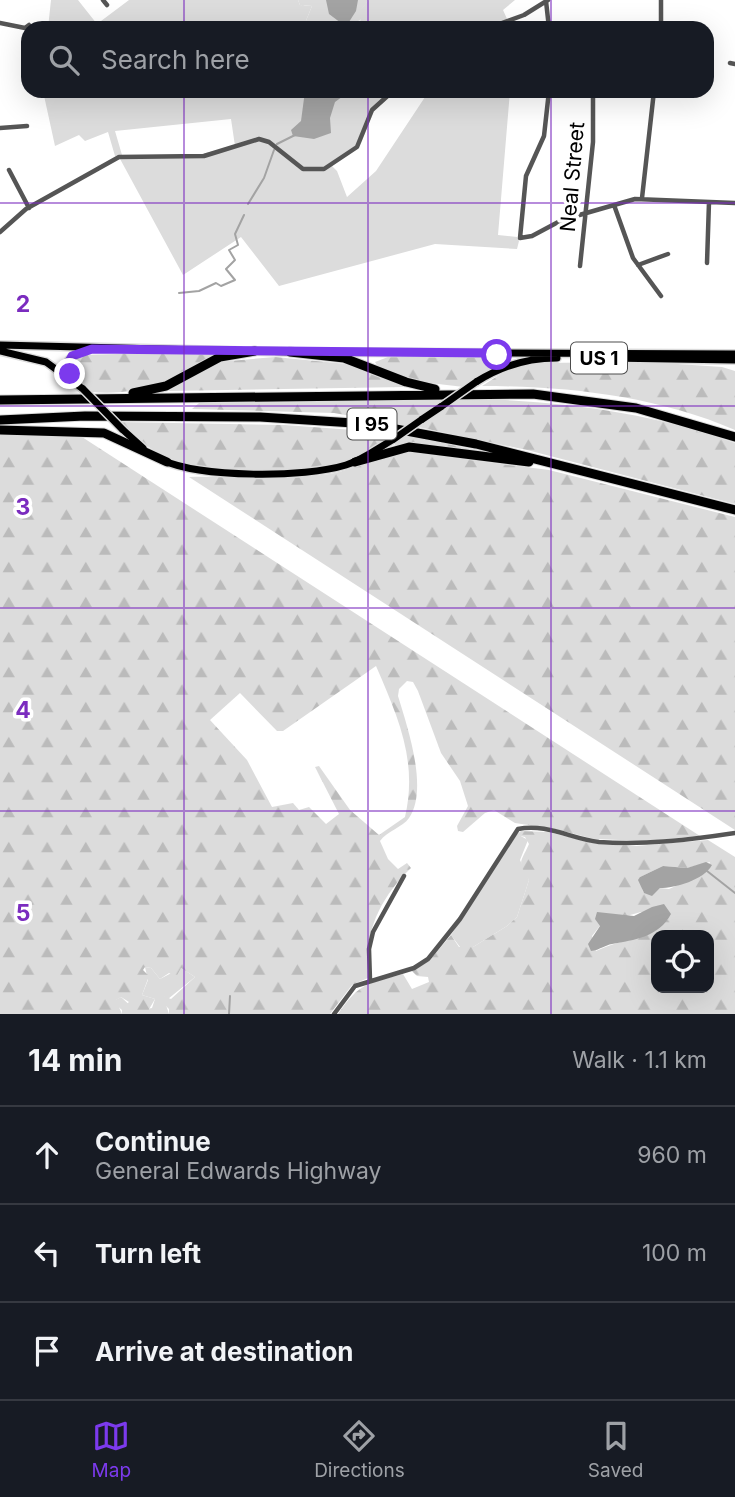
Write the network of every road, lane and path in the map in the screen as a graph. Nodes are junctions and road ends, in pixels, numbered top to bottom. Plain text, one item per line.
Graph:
1 (103, 0) edge
2 (661, 0) edge
3 (547, 1) edge
4 (107, 5) dead end
5 (507, 21) edge
6 (548, 21) edge
7 (661, 21) edge
8 (0, 23) edge
9 (21, 27) edge
10 (385, 98) edge
11 (548, 98) edge
12 (593, 98) edge
13 (653, 98) edge
14 (27, 126) dead end
15 (0, 128) edge
16 (9, 170) dead end
17 (642, 198) junction
18 (709, 202) junction
19 (735, 203) edge
20 (614, 205) junction
21 (29, 208) junction
22 (584, 215) junction
23 (0, 232) edge
24 (668, 254) dead end
25 (707, 263) dead end
26 (638, 265) junction
27 (580, 266) dead end
28 (661, 296) dead end
29 (0, 345) edge
30 (107, 349) junction
31 (0, 351) edge
32 (255, 351) junction
33 (290, 352) junction
34 (489, 353) junction
35 (733, 358) edge
36 (484, 377) junction
37 (74, 381) junction
38 (461, 393) junction
39 (87, 399) junction
40 (0, 400) edge
41 (0, 420) edge
42 (0, 430) edge
43 (735, 437) edge
44 (167, 462) junction
45 (355, 462) junction
46 (575, 469) junction
47 (735, 510) edge
48 (735, 833) edge
49 (404, 876) dead end
50 (370, 980) junction
51 (334, 1014) edge

1 - 4 street
2 - 7 street
3 - 5 street
3 - 6 street
8 - 9 street
10 - 21 street
11 - 22 street
12 - 22 street, Neal Street
13 - 17 street
14 - 15 street
16 - 21 street
17 - 18 street
17 - 20 street
18 - 19 street
18 - 25 street
20 - 22 street
20 - 26 street
21 - 23 street
22 - 27 street, Neal Street
24 - 26 street
26 - 28 street
29 - 30 main road, US 1
30 - 32 main road, US 1
30 - 37 main road
31 - 37 main road, US 1
32 - 33 main road, US 1
32 - 39 highway
33 - 34 main road, US 1
33 - 38 highway
34 - 35 main road, US 1
34 - 36 main road
35 - 36 main road, US 1
36 - 45 main road, US 1, bridge
37 - 44 main road, US 1, bridge
38 - 39 highway, I 95
38 - 43 highway, I 95
39 - 40 highway, I 95
41 - 46 highway, I 95
42 - 44 highway
44 - 45 main road, US 1
45 - 46 highway
46 - 47 highway, I 95
48 - 50 street
49 - 50 street
50 - 51 street

